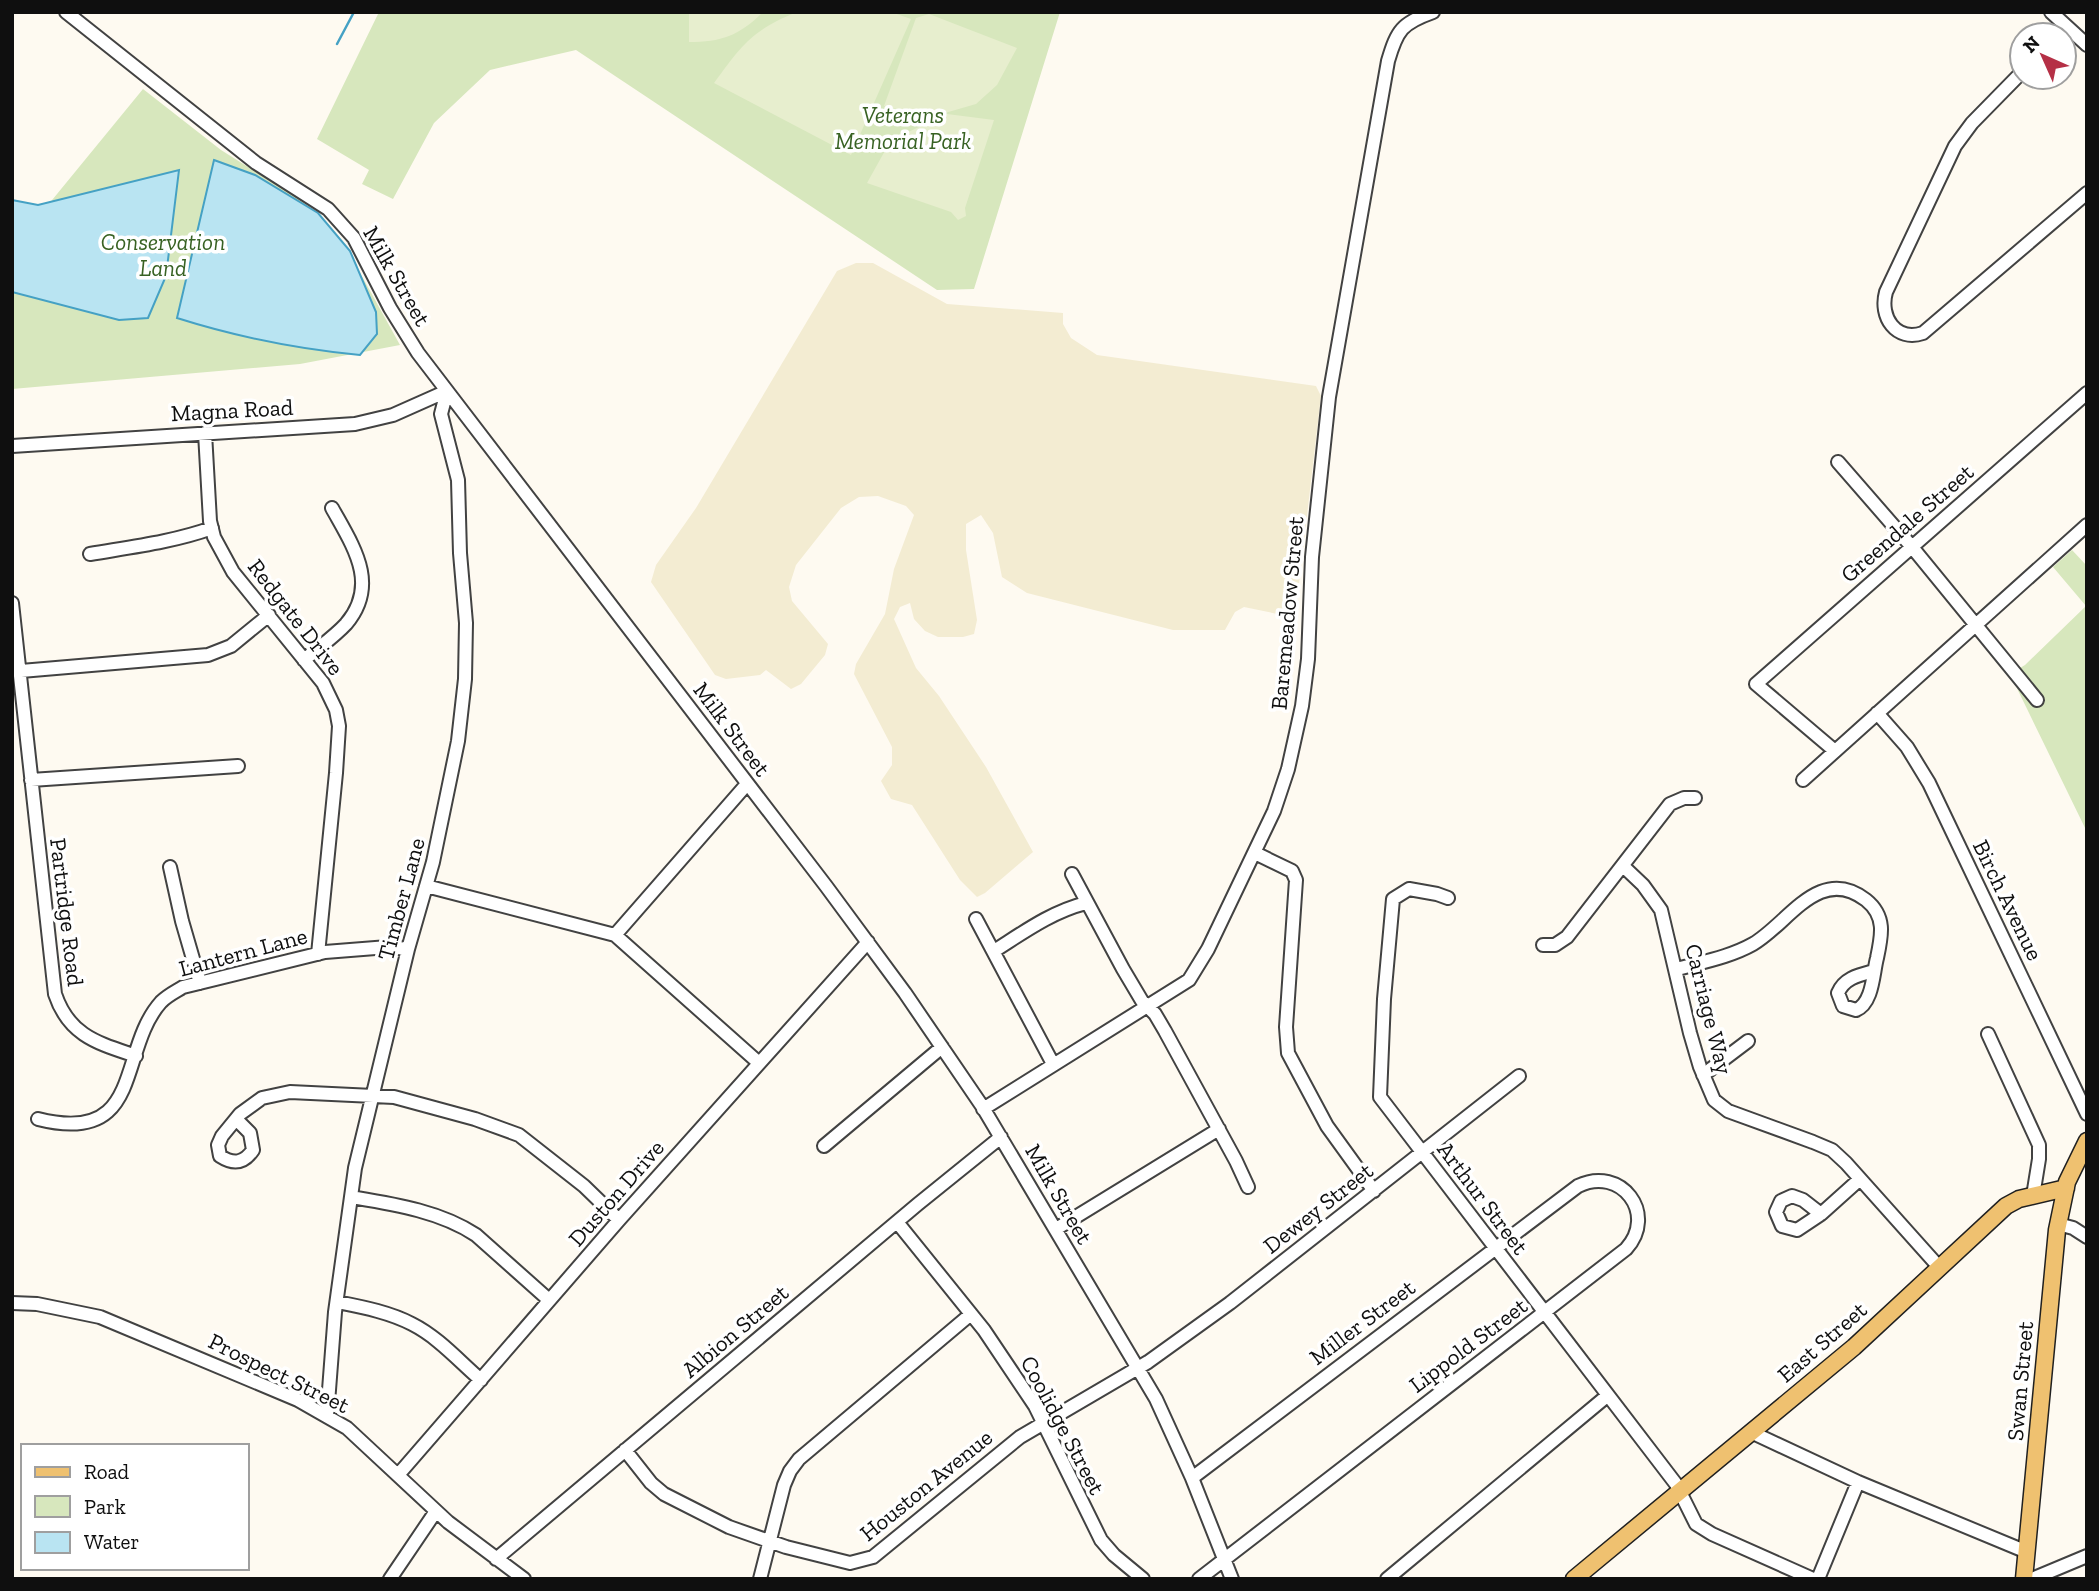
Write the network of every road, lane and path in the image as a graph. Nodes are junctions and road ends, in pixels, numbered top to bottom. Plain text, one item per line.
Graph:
1 (66, 12) edge
2 (1433, 12) edge
3 (2008, 86) edge
4 (2087, 193) edge
5 (447, 391) junction
6 (2087, 393) edge
7 (205, 433) junction
8 (12, 446) edge
9 (1838, 462) dead end
10 (332, 508) dead end
11 (2087, 525) edge
12 (212, 528) junction
13 (1912, 547) junction
14 (90, 554) dead end
15 (12, 603) edge
16 (269, 615) junction
17 (1976, 624) junction
18 (304, 660) junction
19 (21, 671) junction
20 (2037, 700) dead end
21 (1877, 713) junction
22 (1835, 751) junction
23 (238, 766) dead end
24 (31, 779) junction
25 (1803, 780) dead end
26 (747, 784) junction
27 (1695, 797) dead end
28 (1255, 853) junction
29 (1623, 866) junction
30 (170, 867) dead end
31 (1072, 874) dead end
32 (426, 886) junction
33 (1448, 898) dead end
34 (1086, 903) junction
35 (976, 919) dead end
36 (615, 935) junction
37 (868, 942) junction
38 (1543, 945) dead end
39 (408, 949) junction
40 (994, 951) junction
41 (318, 954) junction
42 (1677, 969) junction
43 (1874, 971) dead end
44 (200, 983) junction
45 (1148, 1007) junction
46 (1988, 1034) dead end
47 (1748, 1041) dead end
48 (942, 1047) junction
49 (136, 1056) junction
50 (759, 1063) junction
51 (1053, 1064) junction
52 (1703, 1075) junction
53 (1519, 1076) dead end
54 (372, 1097) junction
55 (983, 1109) junction
56 (2087, 1114) edge
57 (38, 1119) dead end
58 (236, 1119) dead end
59 (1219, 1129) junction
60 (1001, 1137) junction
61 (2087, 1141) edge
62 (824, 1146) dead end
63 (1423, 1153) junction
64 (1860, 1179) junction
65 (1248, 1187) dead end
66 (2066, 1188) junction
67 (1374, 1191) junction
68 (2033, 1196) junction
69 (351, 1197) junction
70 (1559, 1200) joint
71 (1821, 1214) dead end
72 (619, 1220) junction
73 (897, 1222) junction
74 (2058, 1224) junction
75 (1056, 1229) junction
76 (2087, 1237) edge
77 (1494, 1248) junction
78 (1939, 1267) junction
79 (549, 1300) junction
80 (337, 1302) junction
81 (12, 1303) edge
82 (1545, 1313) junction
83 (971, 1314) junction
84 (1138, 1367) junction
85 (481, 1380) junction
86 (1607, 1396) junction
87 (327, 1416) junction
88 (1042, 1422) junction
89 (1751, 1432) junction
90 (625, 1450) junction
91 (398, 1475) junction
92 (1192, 1478) junction
93 (1858, 1482) junction
94 (1680, 1491) junction
95 (436, 1511) junction
96 (770, 1542) junction
97 (2027, 1552) junction
98 (2087, 1556) edge
99 (1223, 1558) junction
100 (496, 1559) junction
101 (1389, 1578) edge
102 (390, 1579) edge
103 (524, 1579) edge
104 (760, 1579) edge
105 (1143, 1579) edge
106 (1199, 1579) edge
107 (1231, 1579) edge
108 (1574, 1579) edge
109 (1815, 1579) edge
110 (2024, 1579) edge
111 (2032, 1579) edge

1 - 5 street, Milk Street
2 - 28 street, Baremeadow Street
3 - 4 street
5 - 7 street, Magna Road
5 - 26 street, Milk Street
5 - 32 street, Timber Lane
6 - 13 street, Greendale Street
7 - 8 street, Magna Road
7 - 12 street, Redgate Drive
9 - 13 street
10 - 18 street
11 - 17 street
12 - 14 street
12 - 16 street, Redgate Drive
13 - 17 street
13 - 22 street, Greendale Street
15 - 19 street, Partridge Road
16 - 18 street, Redgate Drive
16 - 19 street
17 - 20 street
17 - 21 street
18 - 41 street, Redgate Drive
19 - 24 street, Partridge Road
21 - 22 street
21 - 56 street, Birch Avenue
22 - 25 street
23 - 24 street
24 - 49 street, Partridge Road
26 - 36 street
26 - 37 street, Milk Street
27 - 29 street
28 - 45 street, Baremeadow Street
28 - 67 street
29 - 38 street
29 - 42 street, Carriage Way
30 - 44 street
31 - 34 street
32 - 36 street
32 - 39 street, Timber Lane
33 - 63 street, Arthur Street
34 - 40 street
34 - 45 street
35 - 40 street
36 - 50 street
37 - 48 street, Milk Street
37 - 50 street, Duston Drive
39 - 41 street, Lantern Lane
39 - 54 street, Timber Lane
40 - 51 street
41 - 44 street, Lantern Lane
42 - 43 street
42 - 52 street, Carriage Way
44 - 49 street, Lantern Lane
45 - 51 street, Baremeadow Street
45 - 59 street
46 - 68 street
47 - 52 street
48 - 55 street, Milk Street
48 - 62 street
49 - 57 street, Lantern Lane
50 - 72 street, Duston Drive
51 - 55 street, Baremeadow Street
52 - 64 street, Carriage Way
53 - 63 street, Dewey Street
54 - 58 street
54 - 69 street, Timber Lane
54 - 72 street
55 - 60 street, Milk Street
59 - 65 street
59 - 75 street
60 - 73 street, Albion Street
60 - 75 street, Milk Street
61 - 66 main road
63 - 67 street, Dewey Street
63 - 77 street, Arthur Street
64 - 71 street
64 - 78 street, Carriage Way
66 - 68 main road, East Street
66 - 74 main road, Swan Street
67 - 84 street, Dewey Street
68 - 78 main road, East Street
69 - 79 street
69 - 80 street, Timber Lane
70 - 77 street, Miller Street
70 - 82 street, Lippold Street
72 - 79 street, Duston Drive
73 - 83 street, Coolidge Street
73 - 90 street, Albion Street
74 - 76 street
74 - 97 main road, Swan Street
75 - 84 street, Milk Street
77 - 82 street, Arthur Street
77 - 92 street, Miller Street
78 - 89 main road, East Street
79 - 85 street, Duston Drive
80 - 85 street
80 - 87 street, Timber Lane
81 - 87 street, Prospect Street
82 - 86 street, Arthur Street
82 - 99 street, Lippold Street
83 - 88 street, Coolidge Street
83 - 96 street
84 - 88 street, Houston Avenue
84 - 92 street, Milk Street
85 - 91 street, Duston Drive
86 - 94 street, Arthur Street
86 - 101 street
87 - 91 street, Prospect Street
88 - 96 street, Houston Avenue
88 - 105 street, Coolidge Street
89 - 93 street
89 - 94 main road, East Street
90 - 96 street, Houston Avenue
90 - 100 street, Albion Street
91 - 95 street, Prospect Street
92 - 99 street, Milk Street
93 - 97 street
93 - 109 street
94 - 108 main road, East Street
94 - 109 street, Arthur Street
95 - 100 street, Prospect Street
95 - 102 street
96 - 104 street
97 - 110 main road, Swan Street
98 - 111 street
99 - 106 street, Lippold Street
99 - 107 street, Milk Street
100 - 103 street, Prospect Street

